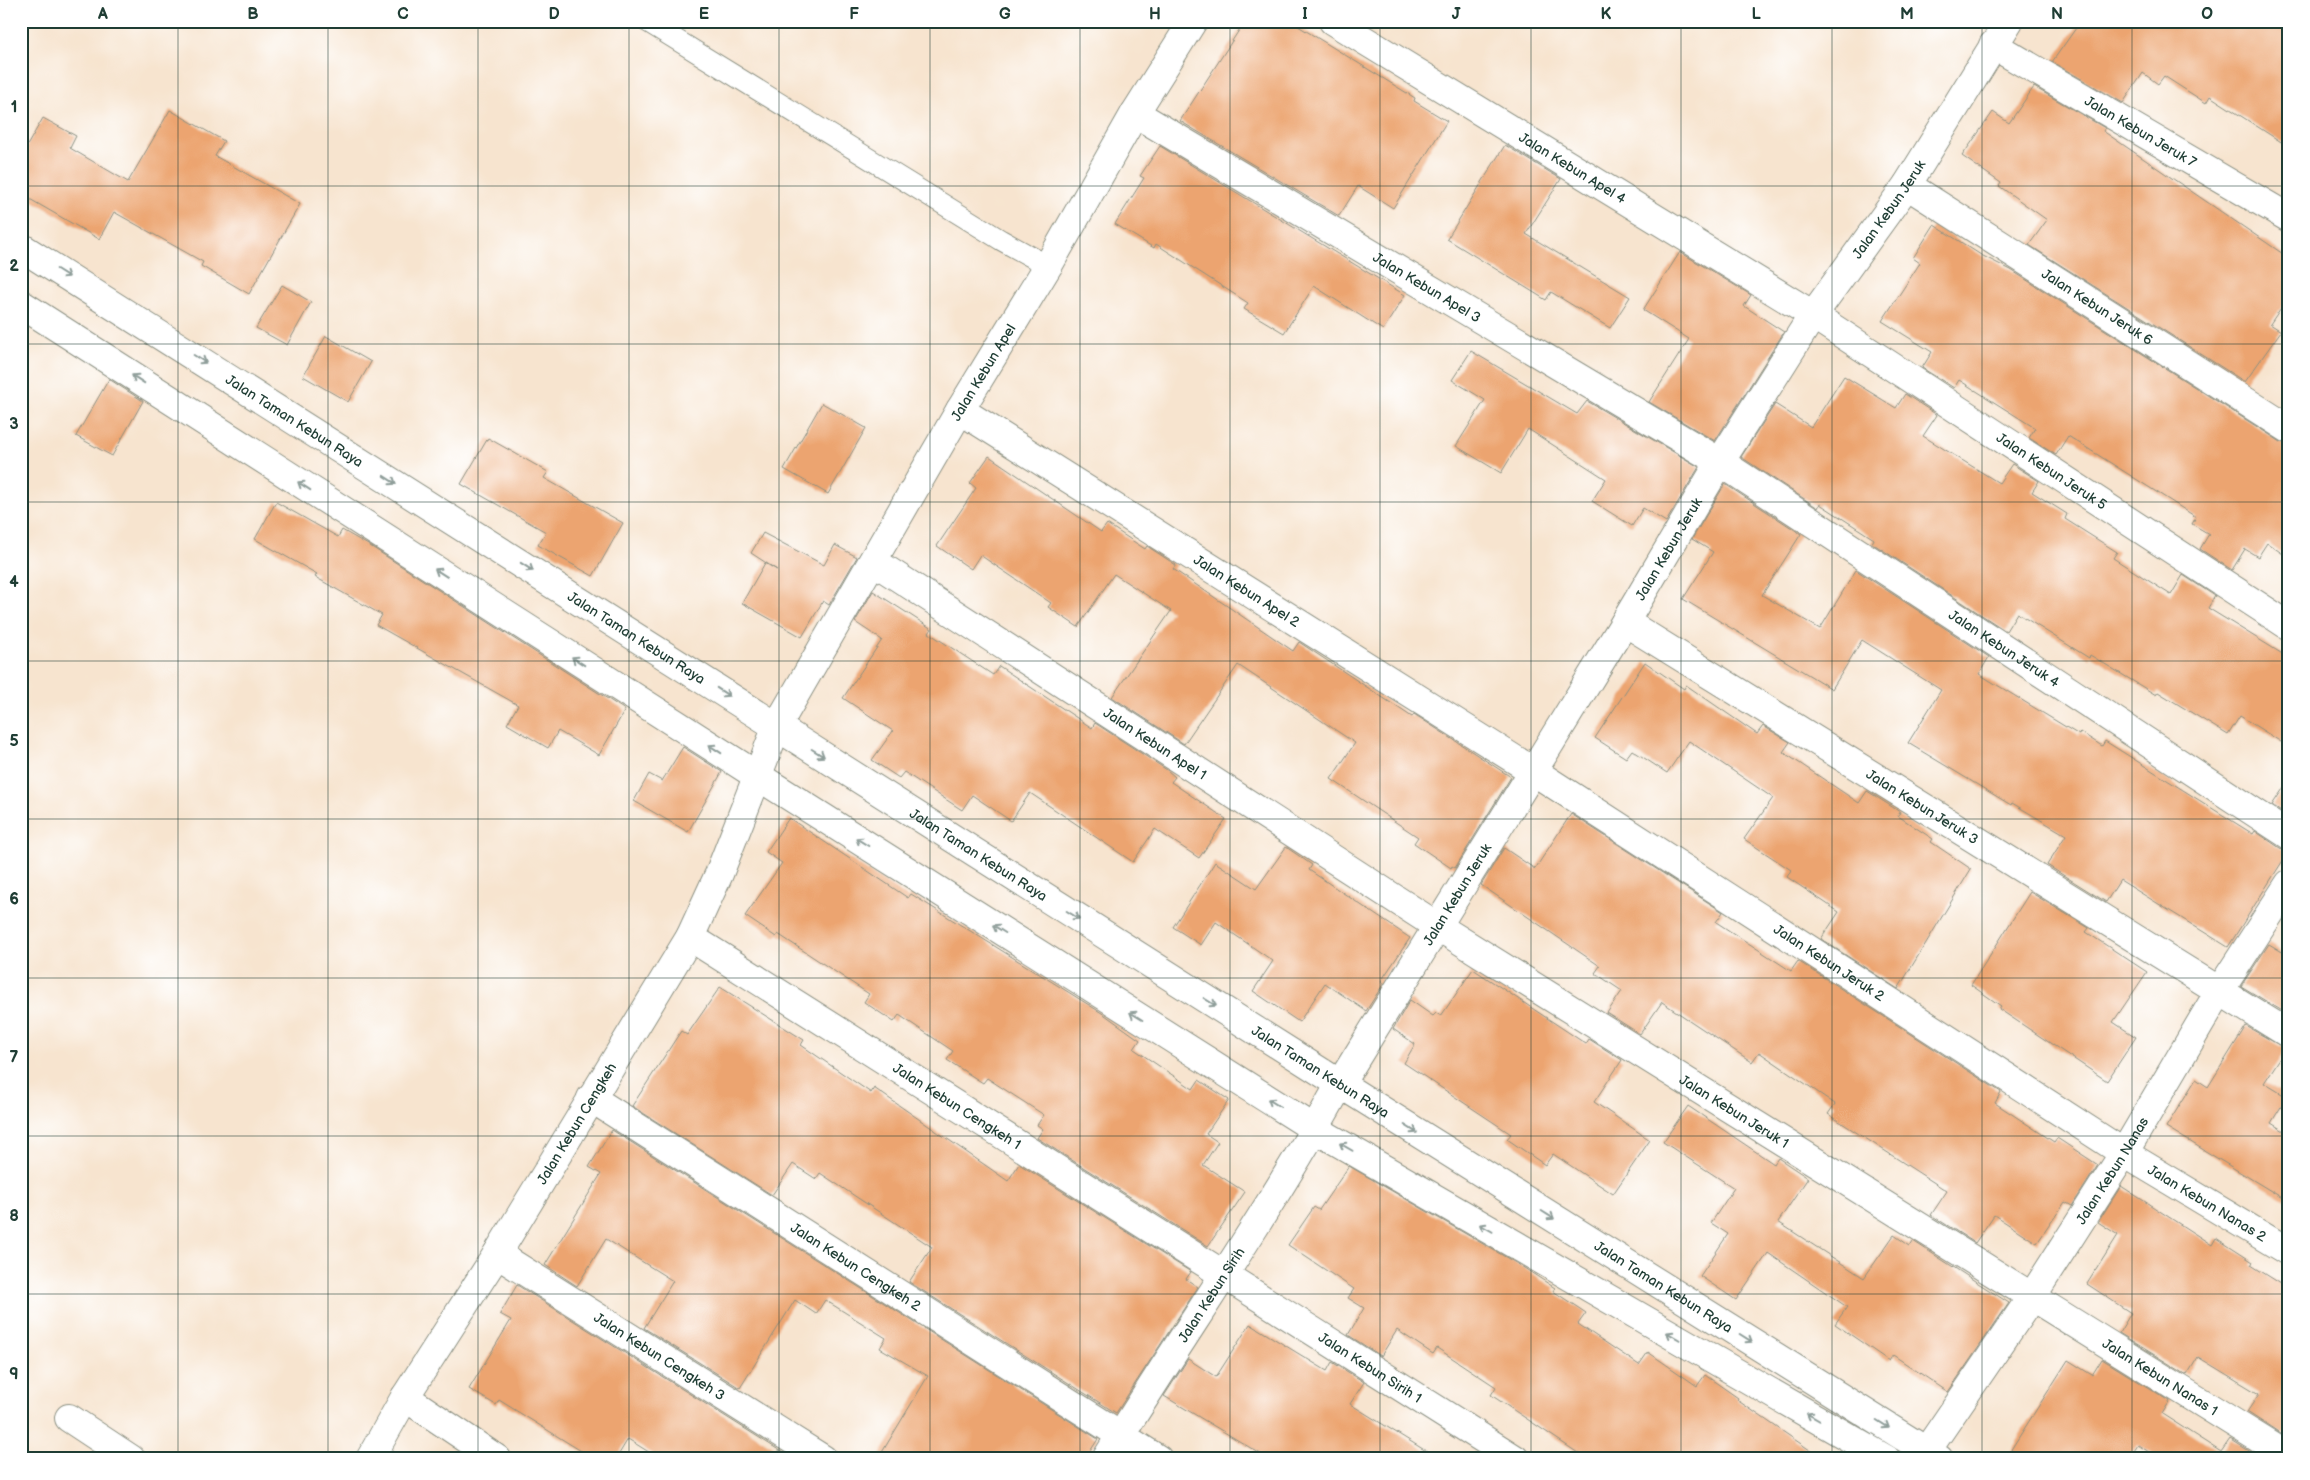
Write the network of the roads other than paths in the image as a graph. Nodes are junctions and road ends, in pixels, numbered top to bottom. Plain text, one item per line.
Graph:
1 (646, 21) edge
2 (1193, 21) edge
3 (1333, 21) edge
4 (2009, 21) edge
5 (1993, 45) junction
6 (1135, 112) junction
7 (1907, 185) junction
8 (2289, 218) edge
9 (21, 247) edge
10 (1048, 266) junction
11 (21, 304) edge
12 (1813, 315) junction
13 (960, 410) junction
14 (2289, 429) edge
15 (1720, 462) junction
16 (872, 561) junction
17 (1625, 622) junction
18 (2289, 626) edge
19 (776, 726) junction
20 (1533, 771) junction
21 (756, 775) junction
22 (2289, 835) edge
23 (2289, 884) edge
24 (1437, 926) junction
25 (690, 937) junction
26 (2220, 990) junction
27 (2289, 1034) edge
28 (1340, 1084) junction
29 (591, 1098) junction
30 (1315, 1129) junction
31 (2124, 1154) junction
32 (2289, 1252) edge
33 (497, 1254) junction
34 (1225, 1276) junction
35 (2030, 1298) junction
36 (405, 1398) junction
37 (69, 1418) dead end
38 (1121, 1434) junction
39 (1929, 1456) edge
40 (2289, 1457) edge
41 (131, 1459) edge
42 (370, 1459) edge
43 (496, 1459) edge
44 (824, 1459) edge
45 (1106, 1459) edge
46 (1158, 1459) edge
47 (1515, 1459) edge
48 (1886, 1459) edge

1 - 10 lane
2 - 6 street, Jalan Kebun Apel
3 - 12 street, Jalan Kebun Apel 4
4 - 5 street, Jalan Kebun Jeruk
5 - 7 street, Jalan Kebun Jeruk
5 - 8 street, Jalan Kebun Jeruk 7
6 - 10 street, Jalan Kebun Apel
6 - 15 street, Jalan Kebun Apel 3
7 - 12 street, Jalan Kebun Jeruk
7 - 14 street, Jalan Kebun Jeruk 6
9 -> 19 street, Jalan Taman Kebun Raya
10 - 13 street, Jalan Kebun Apel
21 -> 11 street
12 - 15 street, Jalan Kebun Jeruk
12 - 18 street, Jalan Kebun Jeruk 5
13 - 16 street, Jalan Kebun Apel
13 - 20 street, Jalan Kebun Apel 2
15 - 17 street, Jalan Kebun Jeruk
15 - 22 street, Jalan Kebun Jeruk 4
16 - 19 street, Jalan Kebun Apel
16 - 24 street, Jalan Kebun Apel 1
17 - 20 street, Jalan Kebun Jeruk
17 - 26 street, Jalan Kebun Jeruk 3
19 - 21 street, Jalan Kebun Apel
19 -> 28 street, Jalan Taman Kebun Raya
20 - 24 street, Jalan Kebun Jeruk
20 - 31 street, Jalan Kebun Jeruk 2
21 - 25 street, Jalan Kebun Cengkeh
30 -> 21 street
23 - 26 street, Jalan Kebun Nanas
24 - 28 street, Jalan Kebun Jeruk
24 - 35 street, Jalan Kebun Jeruk 1
25 - 29 street, Jalan Kebun Cengkeh
25 - 34 street, Jalan Kebun Cengkeh 1
26 - 27 street, Jalan Kebun Jeruk 3
26 - 31 street, Jalan Kebun Nanas
28 - 30 street, Jalan Kebun Jeruk
28 -> 39 street, Jalan Taman Kebun Raya
29 - 33 street, Jalan Kebun Cengkeh
29 - 38 street, Jalan Kebun Cengkeh 2
30 - 34 street, Jalan Kebun Sirih
48 -> 30 street
31 - 32 street, Jalan Kebun Nanas 2
31 - 35 street, Jalan Kebun Nanas
33 - 36 street, Jalan Kebun Cengkeh
33 - 44 street, Jalan Kebun Cengkeh 3
34 - 38 street, Jalan Kebun Sirih
34 - 47 street, Jalan Kebun Sirih 1
35 - 39 street, Jalan Kebun Nanas
35 - 40 street, Jalan Kebun Nanas 1
36 - 42 street, Jalan Kebun Cengkeh
36 - 43 street
37 - 41 street
38 - 45 street, Jalan Kebun Sirih
38 - 46 street, Jalan Kebun Cengkeh 2

